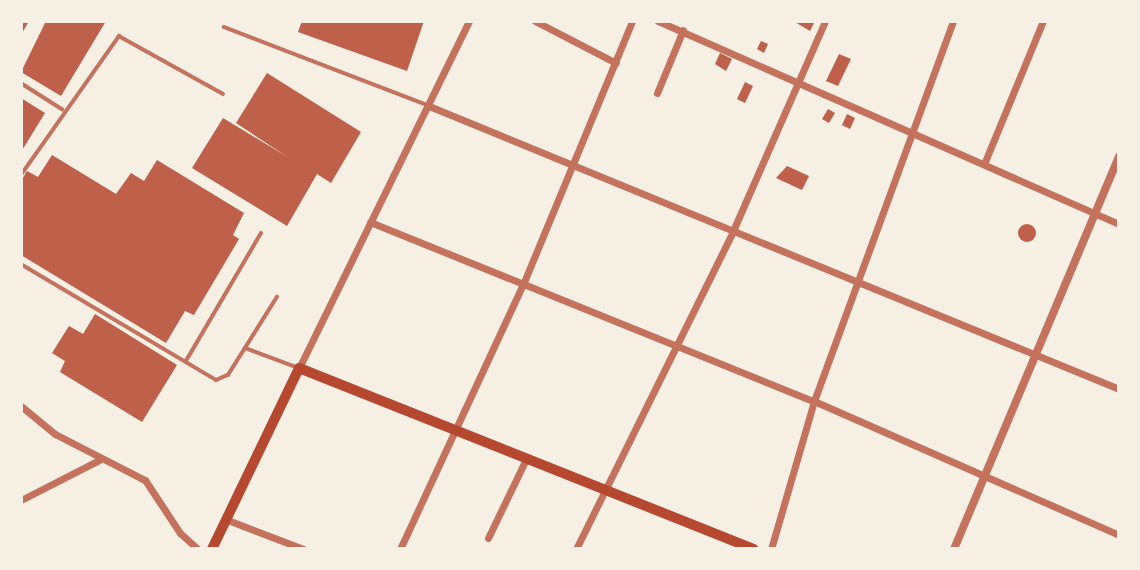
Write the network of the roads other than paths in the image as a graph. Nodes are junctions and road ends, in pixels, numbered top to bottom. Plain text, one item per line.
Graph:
1 (469, 21) edge
2 (535, 21) edge
3 (632, 21) edge
4 (658, 21) edge
5 (825, 21) edge
6 (953, 21) edge
7 (1042, 21) edge
8 (224, 27) dead end
9 (683, 30) junction
10 (615, 63) junction
11 (798, 82) junction
12 (21, 83) edge
13 (657, 93) dead end
14 (223, 94) dead end
15 (429, 106) junction
16 (62, 109) junction
17 (911, 132) junction
18 (1119, 156) edge
19 (984, 164) junction
20 (572, 167) junction
21 (21, 175) edge
22 (1095, 212) junction
23 (370, 222) junction
24 (1119, 224) edge
25 (261, 233) dead end
26 (732, 233) junction
27 (21, 264) edge
28 (524, 282) junction
29 (855, 284) junction
30 (277, 297) dead end
31 (245, 348) junction
32 (676, 348) junction
33 (1036, 354) junction
34 (186, 362) junction
35 (299, 368) junction
36 (1119, 389) edge
37 (814, 401) junction
38 (21, 406) edge
39 (457, 428) junction
40 (527, 457) junction
41 (99, 460) junction
42 (985, 473) junction
43 (606, 488) junction
44 (21, 500) edge
45 (225, 519) junction
46 (1119, 535) edge
47 (488, 538) dead end
48 (198, 549) edge
49 (212, 549) edge
50 (303, 549) edge
51 (400, 549) edge
52 (576, 549) edge
53 (753, 549) edge
54 (771, 549) edge
55 (954, 549) edge

1 - 15 street
2 - 10 street
3 - 10 street
4 - 9 street
5 - 11 street
6 - 17 street
7 - 19 street
8 - 15 lane
9 - 11 street
9 - 13 street
10 - 20 street
11 - 17 street
11 - 26 street
12 - 16 lane
14 - 16 lane
15 - 20 street
15 - 23 street
16 - 21 lane
17 - 19 street
17 - 29 street
18 - 22 street
19 - 22 street
20 - 26 street
20 - 28 street
22 - 24 street
22 - 33 street
23 - 28 street
23 - 35 street
25 - 34 lane
26 - 29 street
26 - 32 street
27 - 34 lane
28 - 32 street
28 - 39 street
29 - 33 street
29 - 37 street
30 - 31 lane
31 - 34 lane
31 - 35 lane
32 - 37 street
32 - 43 street
33 - 36 street
33 - 42 street
35 - 39 main road
35 - 45 main road
37 - 42 street
37 - 54 street
38 - 41 street
39 - 40 main road
39 - 51 street
40 - 43 main road
40 - 47 street
41 - 44 street
41 - 48 street
42 - 46 street
42 - 55 street
43 - 52 street
43 - 53 main road
45 - 49 main road
45 - 50 street

